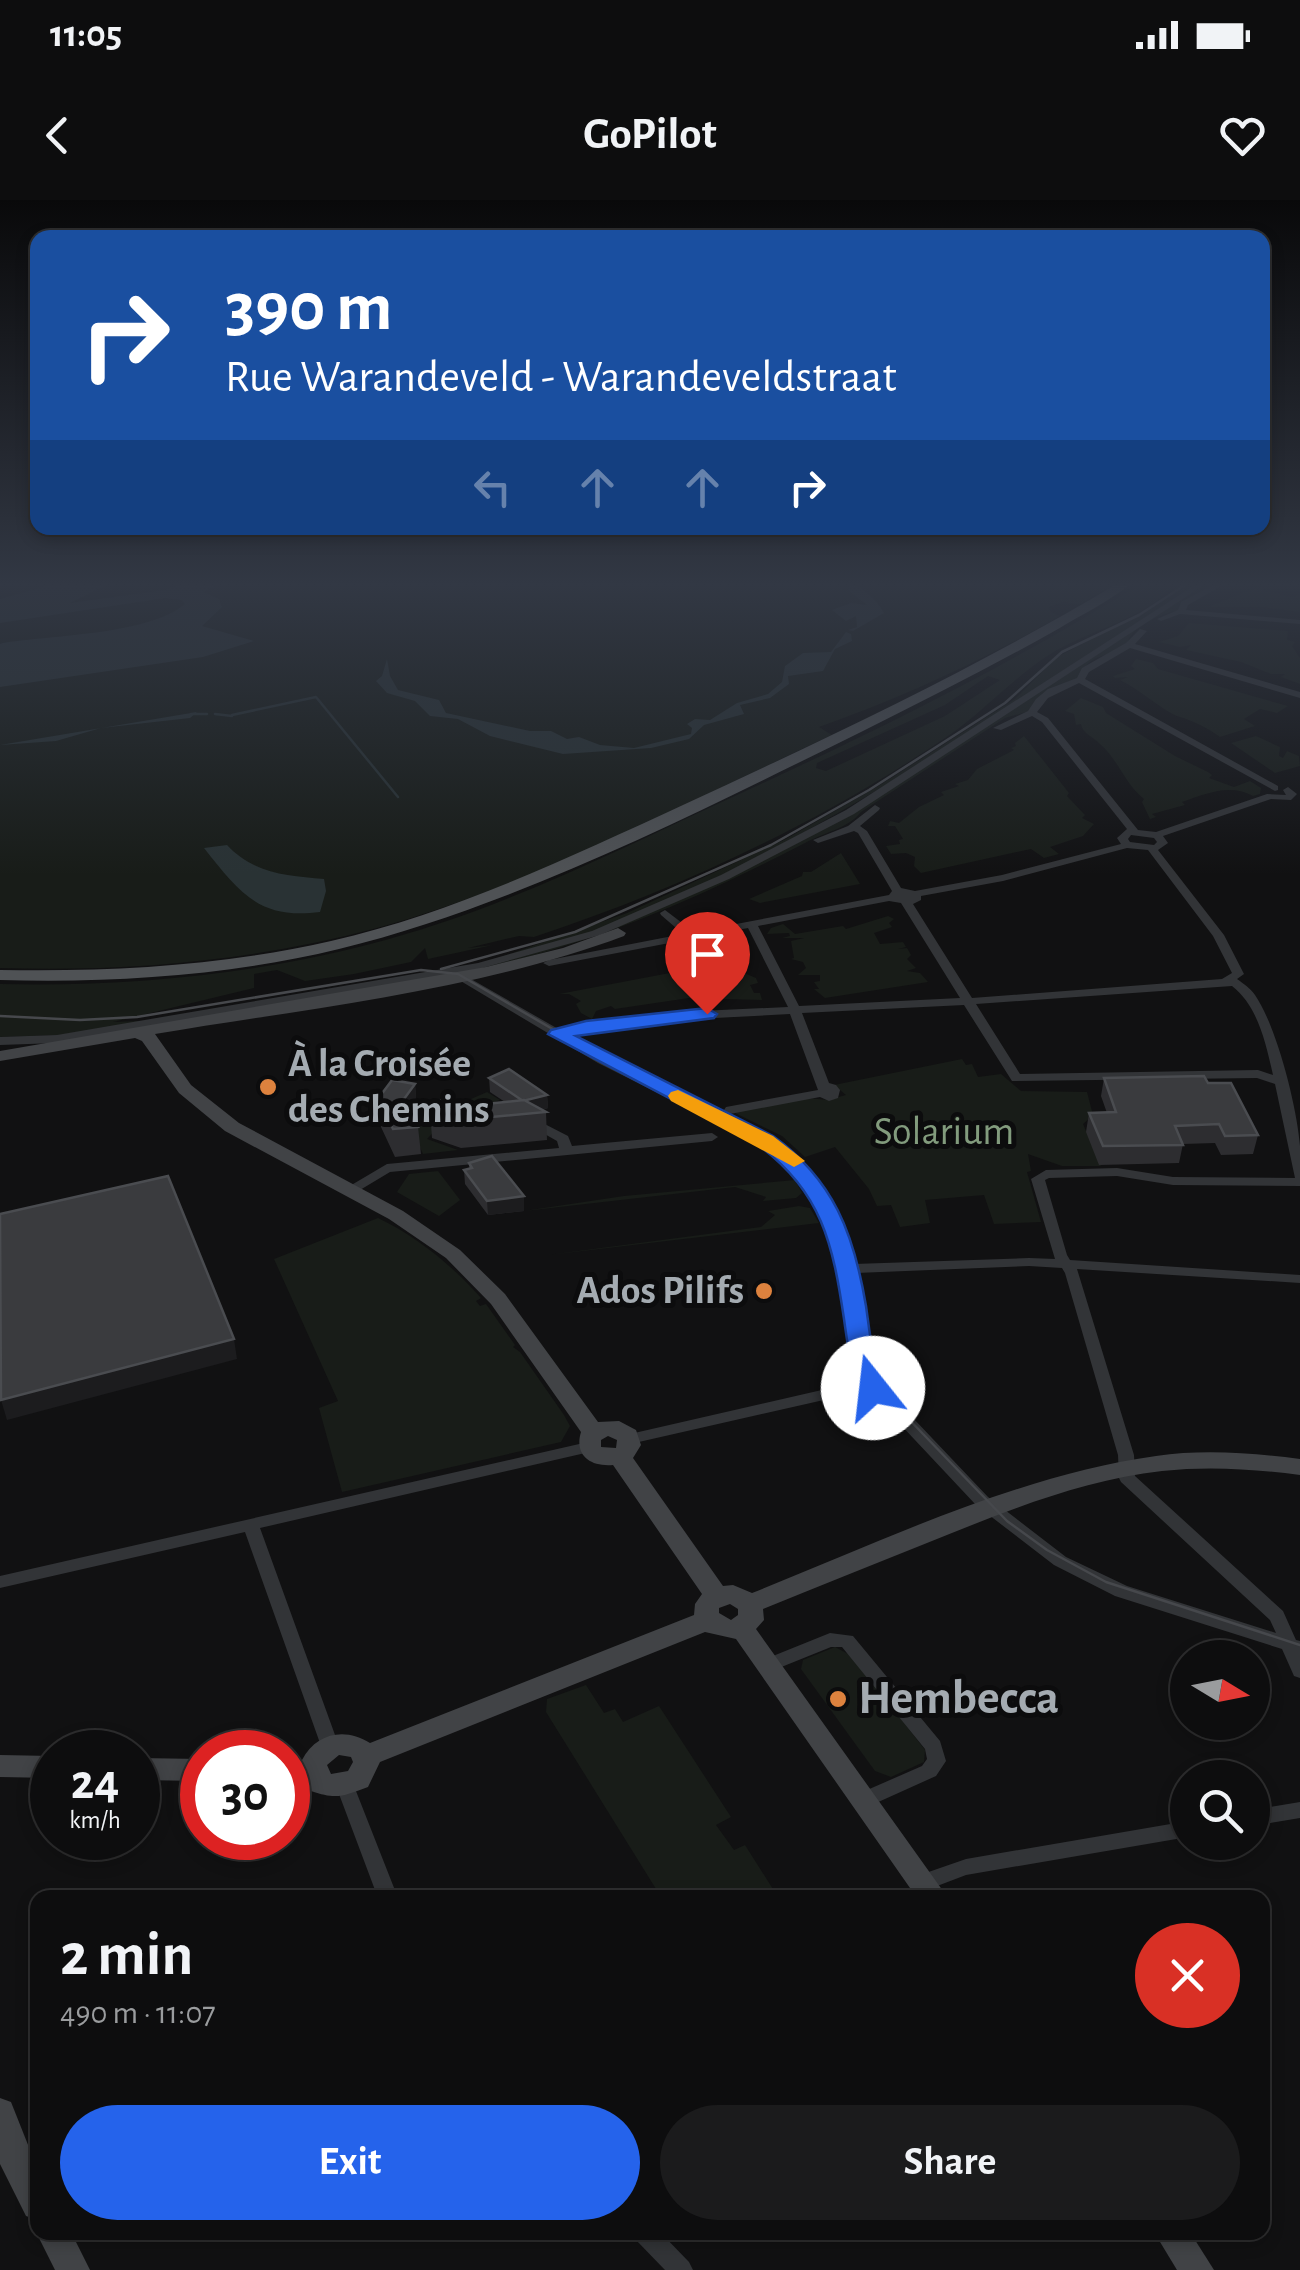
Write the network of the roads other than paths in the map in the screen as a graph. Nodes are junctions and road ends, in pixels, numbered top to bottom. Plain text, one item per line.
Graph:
1 (952, 682) edge
2 (1050, 682) edge
3 (1075, 682) edge
4 (1083, 682) edge
5 (1254, 682) edge
6 (1300, 695) edge
7 (1032, 713) junction
8 (1300, 786) edge
9 (1281, 795) edge
10 (854, 826) junction
11 (1134, 831) junction
12 (1158, 835) junction
13 (1127, 845) junction
14 (1152, 849) junction
15 (895, 894) junction
16 (911, 898) junction
17 (665, 913) junction
18 (751, 924) junction
19 (618, 933) junction
20 (691, 935) junction
21 (652, 942) junction
22 (549, 964) dead end
23 (0, 975) edge
24 (460, 976) junction
25 (1226, 981) junction
26 (966, 1002) junction
27 (794, 1010) junction
28 (158, 1028) junction
29 (136, 1032) junction
30 (558, 1034) junction
31 (0, 1041) edge
32 (0, 1056) edge
33 (1278, 1081) junction
34 (730, 1110) dead end
35 (530, 1120) edge
36 (712, 1137) dead end
37 (567, 1151) junction
38 (1300, 1179) edge
39 (354, 1187) junction
40 (1066, 1264) junction
41 (850, 1269) junction
42 (1300, 1279) edge
43 (871, 1384) junction
44 (596, 1436) junction
45 (624, 1448) junction
46 (1125, 1466) junction
47 (1300, 1467) edge
48 (990, 1509) junction
49 (252, 1525) junction
50 (0, 1582) edge
51 (712, 1608) junction
52 (746, 1616) junction
53 (1294, 1646) edge
54 (769, 1665) junction
55 (1300, 1671) edge
56 (330, 1746) junction
57 (366, 1756) junction
58 (310, 1764) edge
59 (0, 1766) edge
60 (30, 1767) edge
61 (310, 1777) edge
62 (345, 1786) junction
63 (865, 1800) junction
64 (1300, 1810) edge
65 (1270, 1815) edge
66 (1170, 1832) edge
67 (385, 1890) edge
68 (929, 1890) edge
69 (0, 2113) edge
70 (30, 2189) edge
71 (57, 2240) edge
72 (652, 2240) edge
73 (1176, 2240) edge
74 (73, 2270) edge
75 (681, 2270) edge
76 (1197, 2270) edge

1 - 23 main road
2 - 31 street
3 - 7 street
4 - 9 street
5 - 6 street
7 - 10 street
7 - 11 street
8 - 9 street
9 - 12 street
10 - 15 street
10 - 17 street
11 - 12 street
11 - 13 street
12 - 14 street
13 - 14 street
13 - 16 street
14 - 25 street
15 - 16 street
15 - 18 street
16 - 26 street
17 - 19 street
17 - 20 street
18 - 20 street
18 - 27 street
19 - 21 street
19 - 24 street
20 - 21 street
21 - 22 street
24 - 28 street
24 - 30 street
25 - 26 street
25 - 33 street
26 - 27 street
26 - 33 street
27 - 30 street
27 - 34 street
28 - 29 street
28 - 39 street
29 - 32 street
29 - 39 street
30 - 41 street
33 - 38 street
35 - 37 street
36 - 37 street
37 - 39 street
38 - 40 street
39 - 44 street
40 - 41 street
40 - 42 street
40 - 46 street
41 - 43 street
43 - 45 street
43 - 48 street
44 - 45 street
44 - 49 street
45 - 51 street
46 - 47 street
46 - 48 street
46 - 53 street
48 - 52 street
48 - 53 street
49 - 50 street
49 - 56 street
51 - 52 street
51 - 52 street
51 - 57 street
52 - 54 street
53 - 55 street
54 - 63 street
54 - 63 street
56 - 57 street
56 - 58 street
57 - 62 street
59 - 60 street
61 - 62 street
62 - 67 street
63 - 68 street
64 - 65 street
66 - 68 street
69 - 70 street
71 - 74 street
72 - 75 street
73 - 76 street

